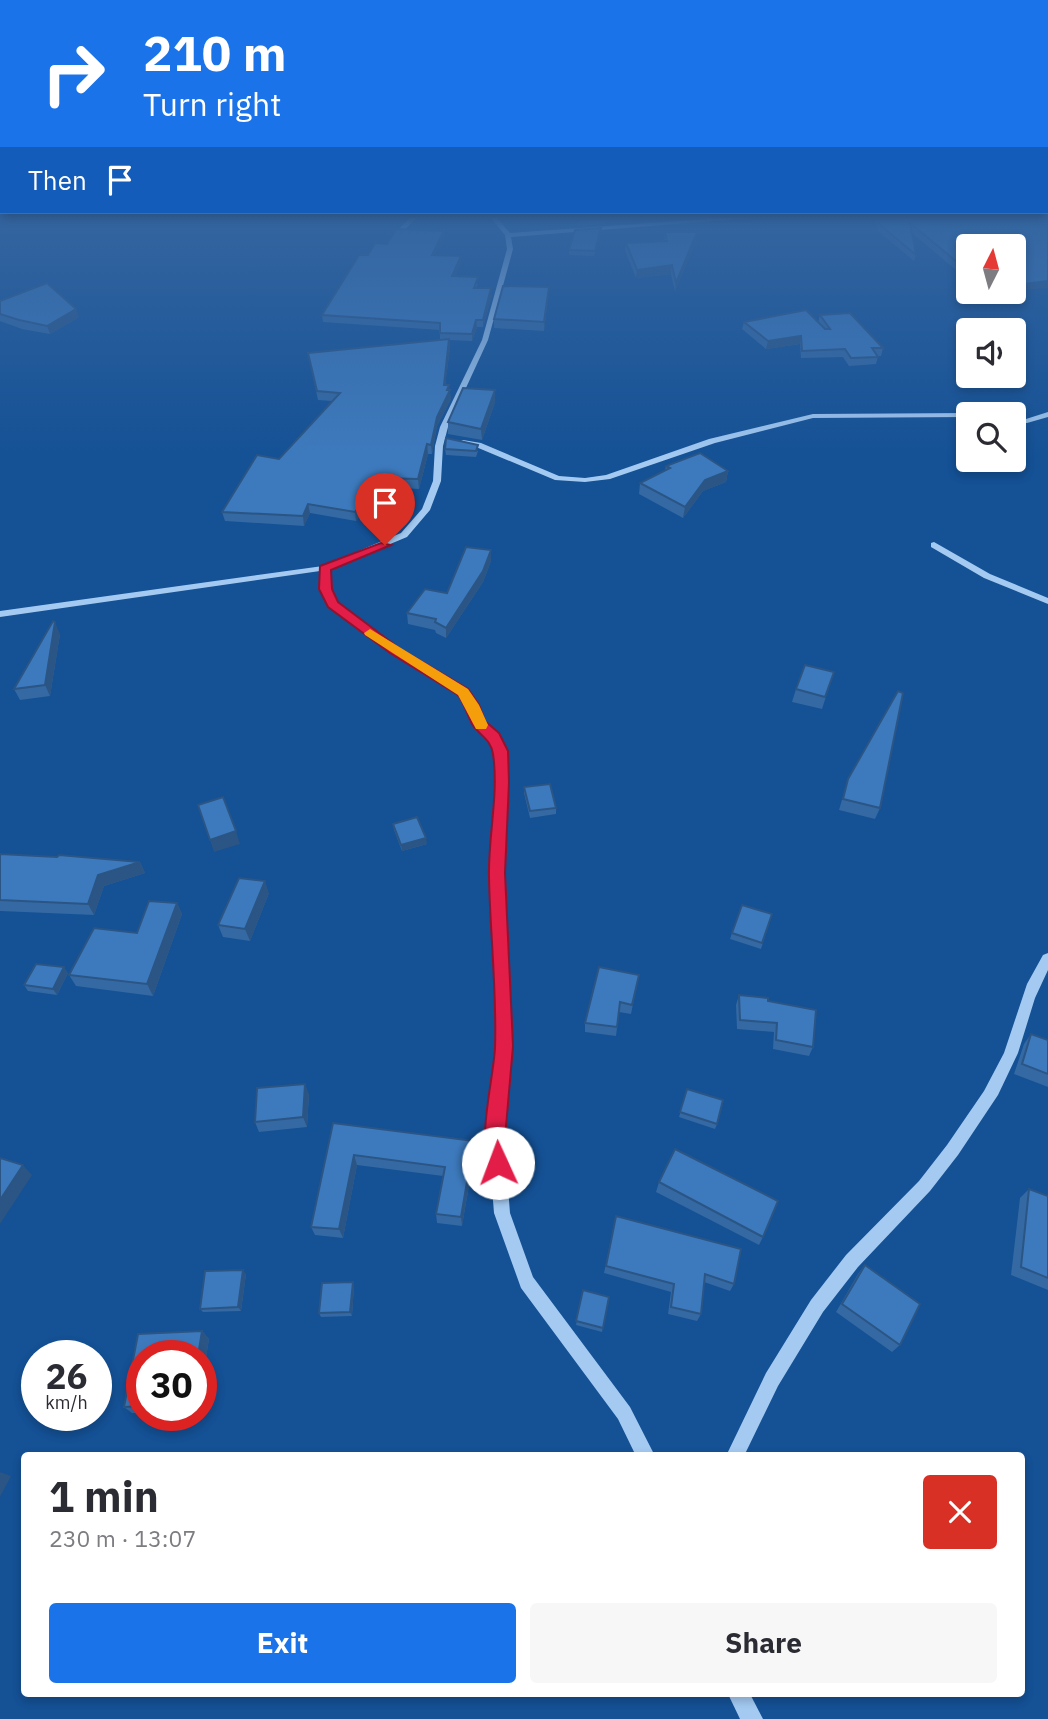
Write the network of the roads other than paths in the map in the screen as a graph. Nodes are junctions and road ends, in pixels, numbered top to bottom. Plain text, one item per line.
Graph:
1 (496, 298) edge
2 (1048, 414) edge
3 (956, 415) edge
4 (1026, 421) edge
5 (442, 438) junction
6 (934, 545) dead end
7 (324, 568) junction
8 (1048, 601) edge
9 (0, 614) edge
10 (1048, 959) edge
11 (644, 1452) edge
12 (737, 1452) edge
13 (740, 1697) edge
14 (752, 1719) edge

1 - 5 street
2 - 4 street
3 - 5 street
5 - 7 street
6 - 8 street
7 - 9 street
7 - 11 street
10 - 12 street
13 - 14 street

